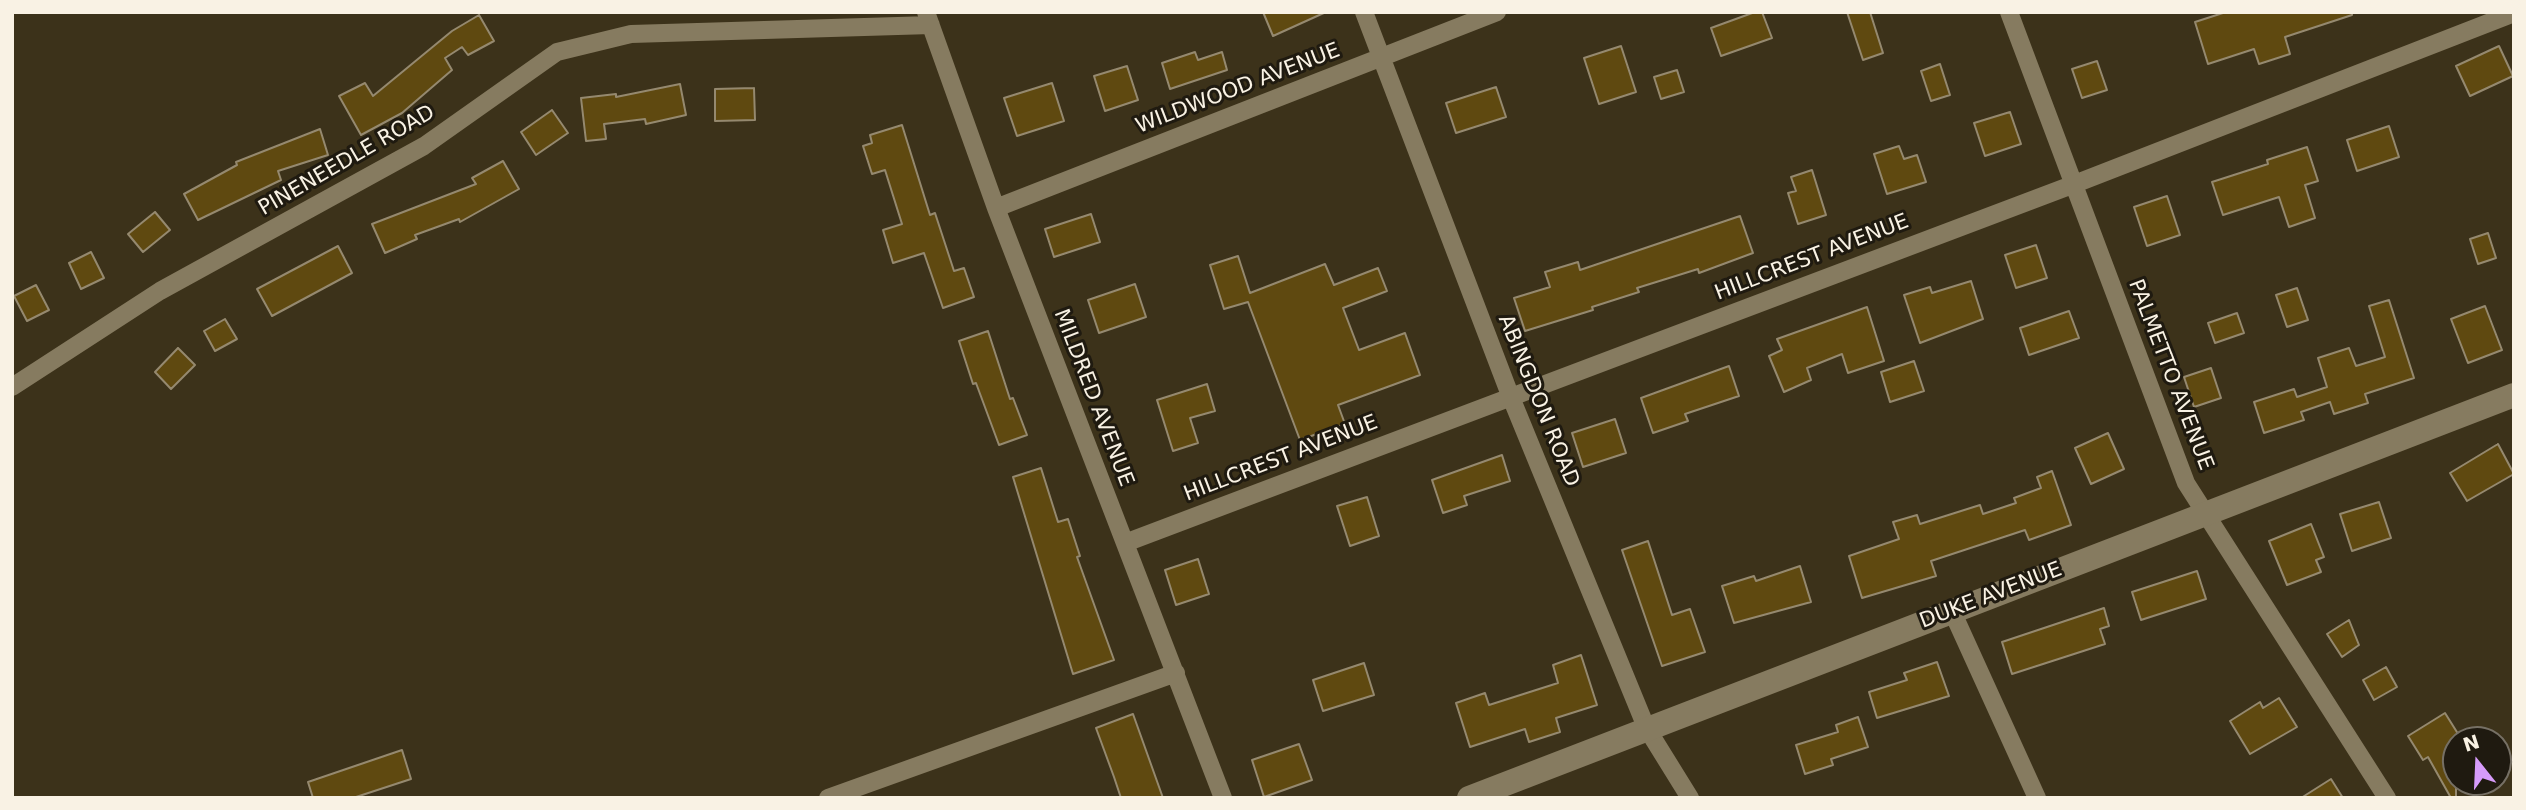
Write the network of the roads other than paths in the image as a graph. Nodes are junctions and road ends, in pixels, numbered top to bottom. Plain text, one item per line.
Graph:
1 (1364, 12) edge
2 (1497, 12) edge
3 (2009, 12) edge
4 (2514, 13) edge
5 (928, 19) edge
6 (1382, 57) junction
7 (2073, 185) junction
8 (996, 208) junction
9 (12, 387) edge
10 (1510, 395) junction
11 (2514, 395) edge
12 (2208, 514) junction
13 (1125, 543) junction
14 (1952, 611) junction
15 (1176, 673) junction
16 (1646, 727) junction
17 (828, 798) edge
18 (1223, 798) edge
19 (1469, 798) edge
20 (1690, 798) edge
21 (2037, 798) edge
22 (2387, 798) edge

1 - 6 street, ABINGDON ROAD
2 - 6 street, WILDWOOD AVENUE
3 - 7 street, PALMETTO AVENUE
4 - 7 street, HILLCREST AVENUE
5 - 8 street, MILDRED AVENUE
5 - 9 street, PINENEEDLE ROAD
6 - 8 street, WILDWOOD AVENUE
6 - 10 street, ABINGDON ROAD
7 - 10 street, HILLCREST AVENUE
7 - 12 street, PALMETTO AVENUE
8 - 13 street, MILDRED AVENUE
10 - 13 street, HILLCREST AVENUE
10 - 16 street, ABINGDON ROAD
11 - 12 street, DUKE AVENUE
12 - 14 street, DUKE AVENUE
12 - 22 street, PALMETTO AVENUE
13 - 15 street, MILDRED AVENUE
14 - 16 street, DUKE AVENUE
14 - 21 street
15 - 17 street
15 - 18 street, MILDRED AVENUE
16 - 19 street, DUKE AVENUE
16 - 20 street, ABINGDON ROAD

